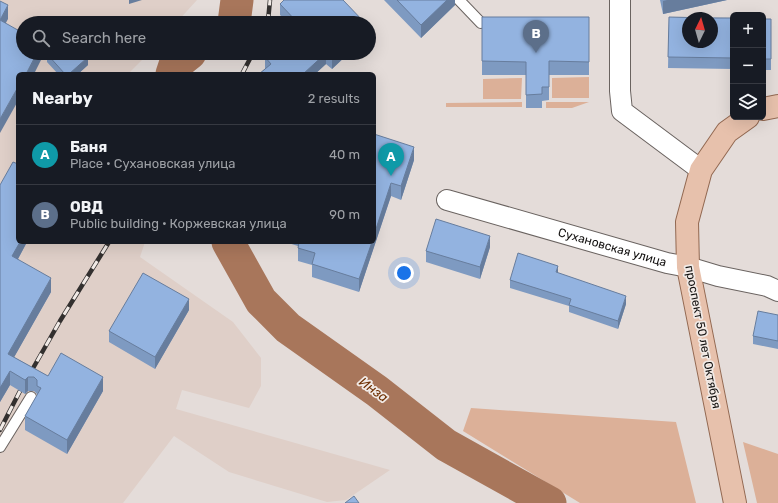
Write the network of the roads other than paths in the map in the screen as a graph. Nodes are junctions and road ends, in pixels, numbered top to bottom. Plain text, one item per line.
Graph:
1 (459, 0) edge
2 (620, 0) edge
3 (481, 23) edge
4 (778, 106) edge
5 (766, 108) edge
6 (744, 120) edge
7 (701, 170) junction
8 (447, 200) dead end
9 (688, 266) junction
10 (778, 291) edge
11 (31, 397) dead end
12 (0, 447) edge
13 (735, 503) edge

1 - 3 lane
2 - 7 street
4 - 5 main road
6 - 7 main road, проспект 50 лет Октября
7 - 9 main road, проспект 50 лет Октября
8 - 9 street, Сухановская улица
9 - 10 street, Сухановская улица
9 - 13 main road, проспект 50 лет Октября
11 - 12 lane

